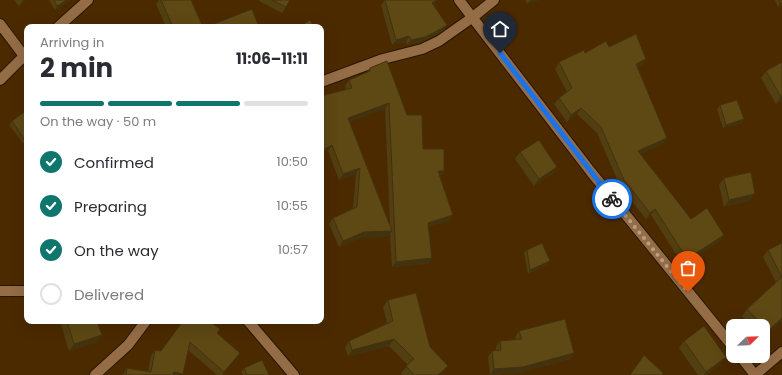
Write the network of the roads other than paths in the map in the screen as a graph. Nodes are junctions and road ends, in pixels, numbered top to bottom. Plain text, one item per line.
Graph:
1 (88, 0) edge
2 (459, 0) edge
3 (494, 0) edge
4 (473, 17) junction
5 (0, 24) edge
6 (61, 24) edge
7 (24, 54) edge
8 (24, 59) edge
9 (0, 80) edge
10 (324, 81) edge
11 (0, 291) edge
12 (24, 291) edge
13 (144, 324) edge
14 (251, 324) edge
15 (726, 339) edge
16 (782, 352) edge
17 (746, 363) edge
18 (95, 375) edge
19 (294, 375) edge
20 (755, 375) edge

1 - 6 street
2 - 4 street
3 - 4 street
4 - 10 street
4 - 15 street
5 - 7 street
8 - 9 street
11 - 12 street
13 - 18 street
14 - 19 street
16 - 20 street
17 - 20 street

